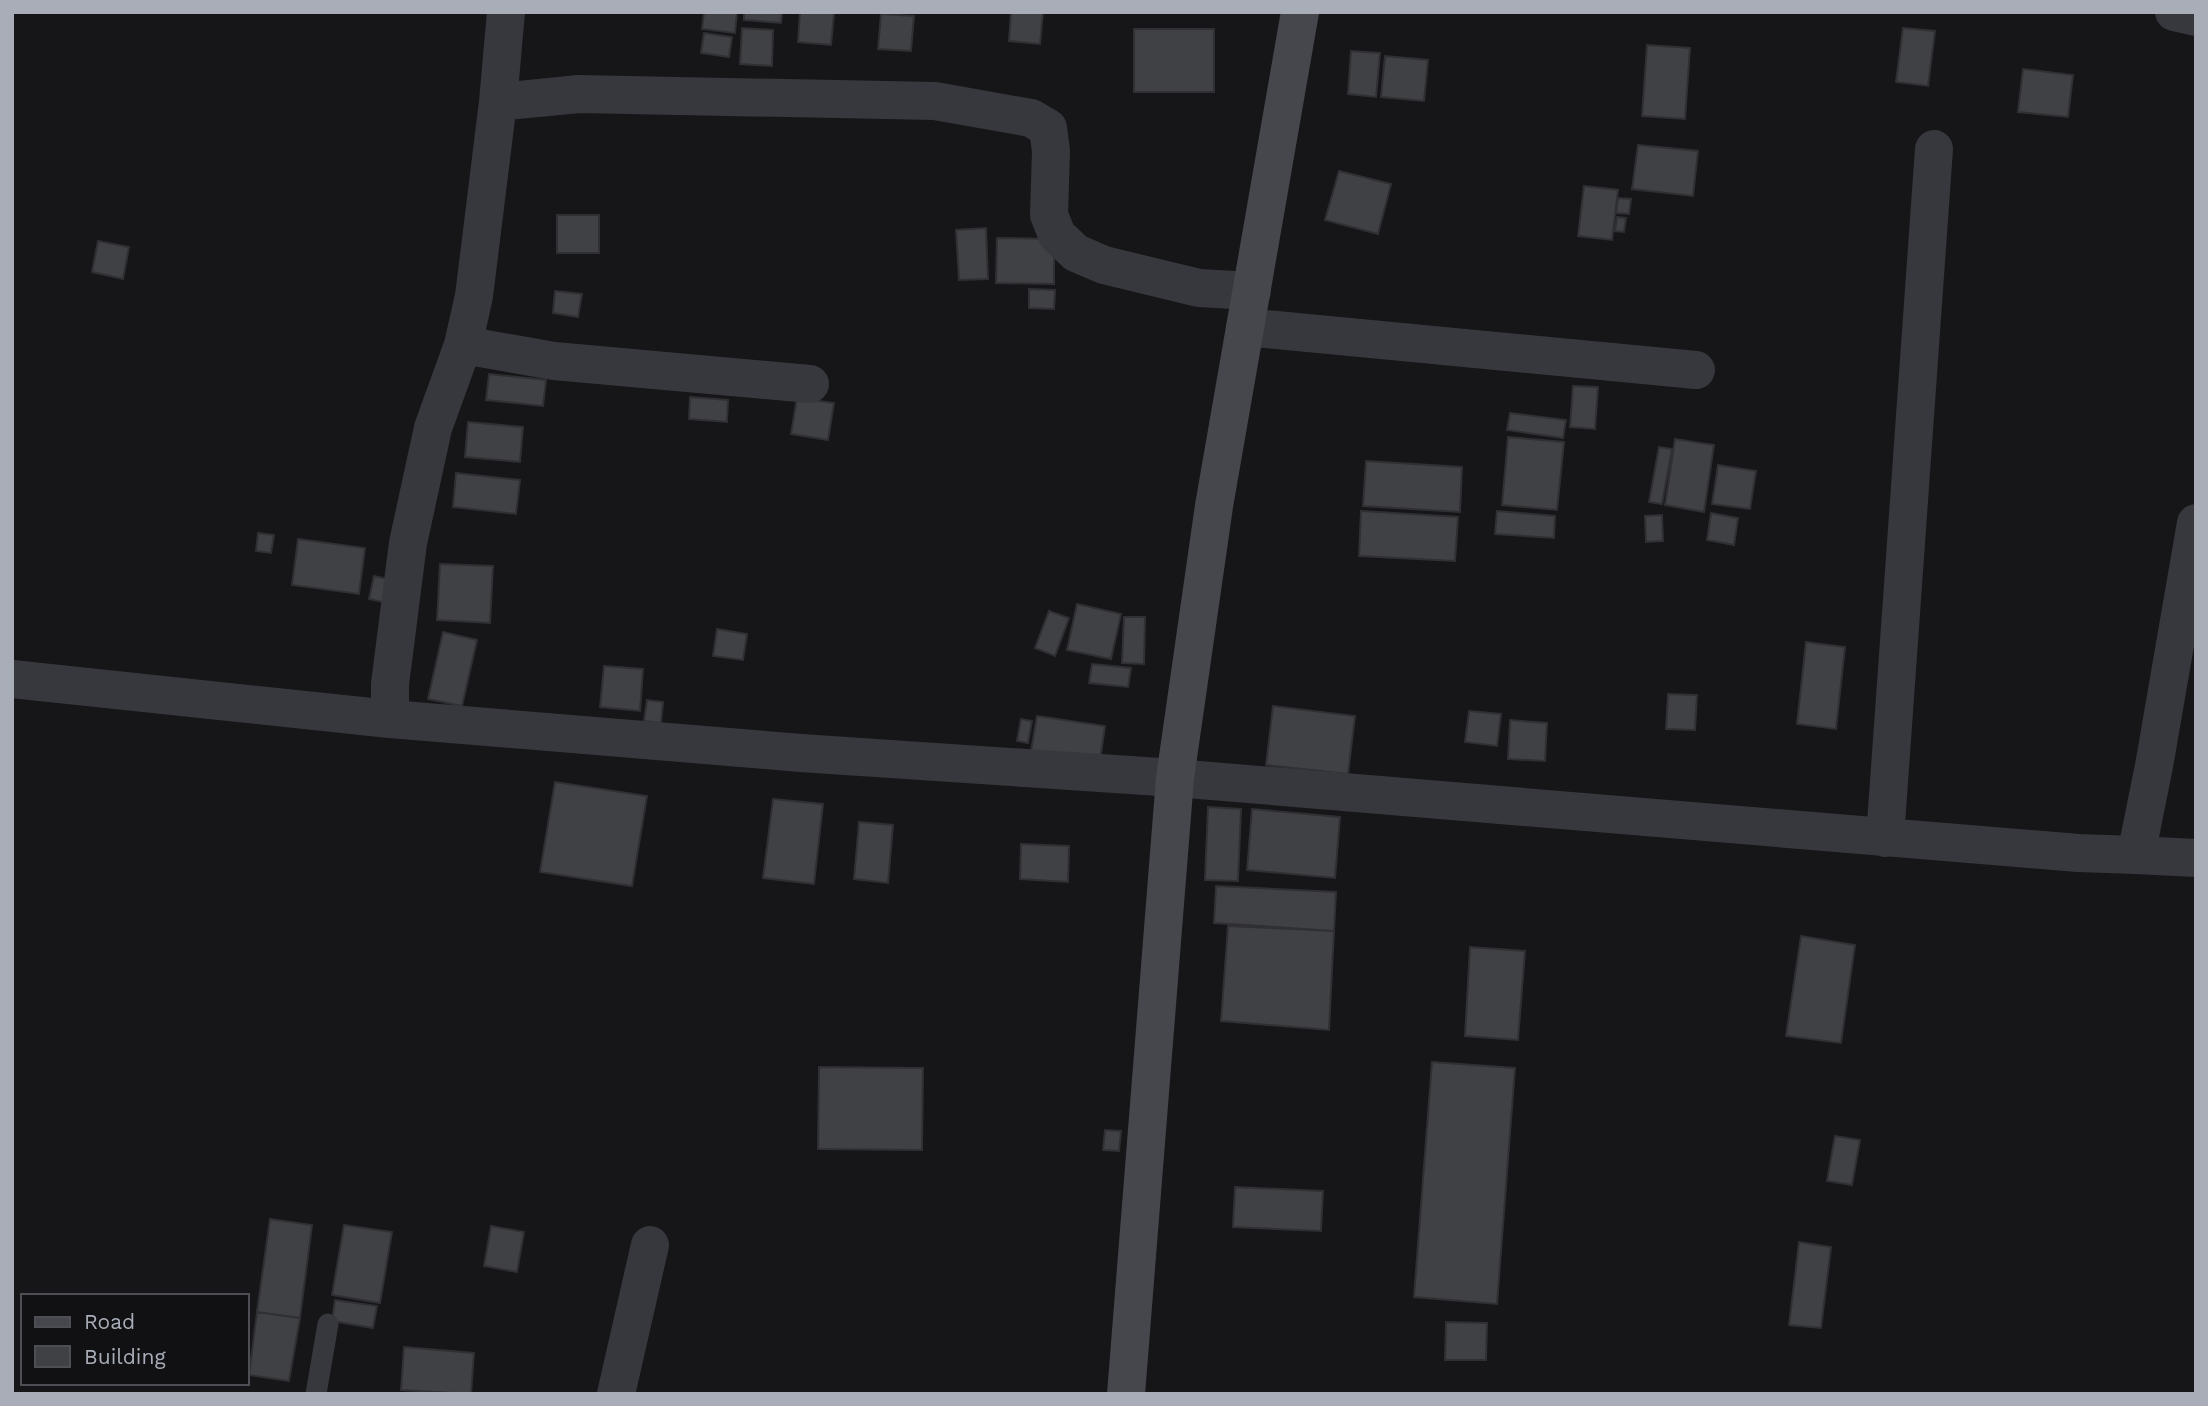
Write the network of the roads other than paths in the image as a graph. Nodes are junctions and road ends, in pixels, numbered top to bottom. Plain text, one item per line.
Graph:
1 (506, 12) edge
2 (1300, 12) edge
3 (2174, 12) edge
4 (2196, 17) edge
5 (498, 102) junction
6 (1934, 149) dead end
7 (1249, 309) junction
8 (463, 345) junction
9 (1696, 370) dead end
10 (810, 384) dead end
11 (2196, 523) edge
12 (12, 678) edge
13 (390, 719) junction
14 (1175, 778) junction
15 (1885, 838) junction
16 (2136, 855) junction
17 (2196, 858) edge
18 (650, 1245) dead end
19 (328, 1324) dead end
20 (316, 1394) edge
21 (616, 1394) edge
22 (1126, 1394) edge

1 - 5 street
2 - 7 street
3 - 4 street
5 - 7 street
5 - 8 street
6 - 15 street
7 - 9 street
7 - 14 street
8 - 10 street
8 - 13 street
11 - 16 street
12 - 13 street
13 - 14 street
14 - 15 street
14 - 22 street
15 - 16 street
16 - 17 street
18 - 21 street
19 - 20 lane

